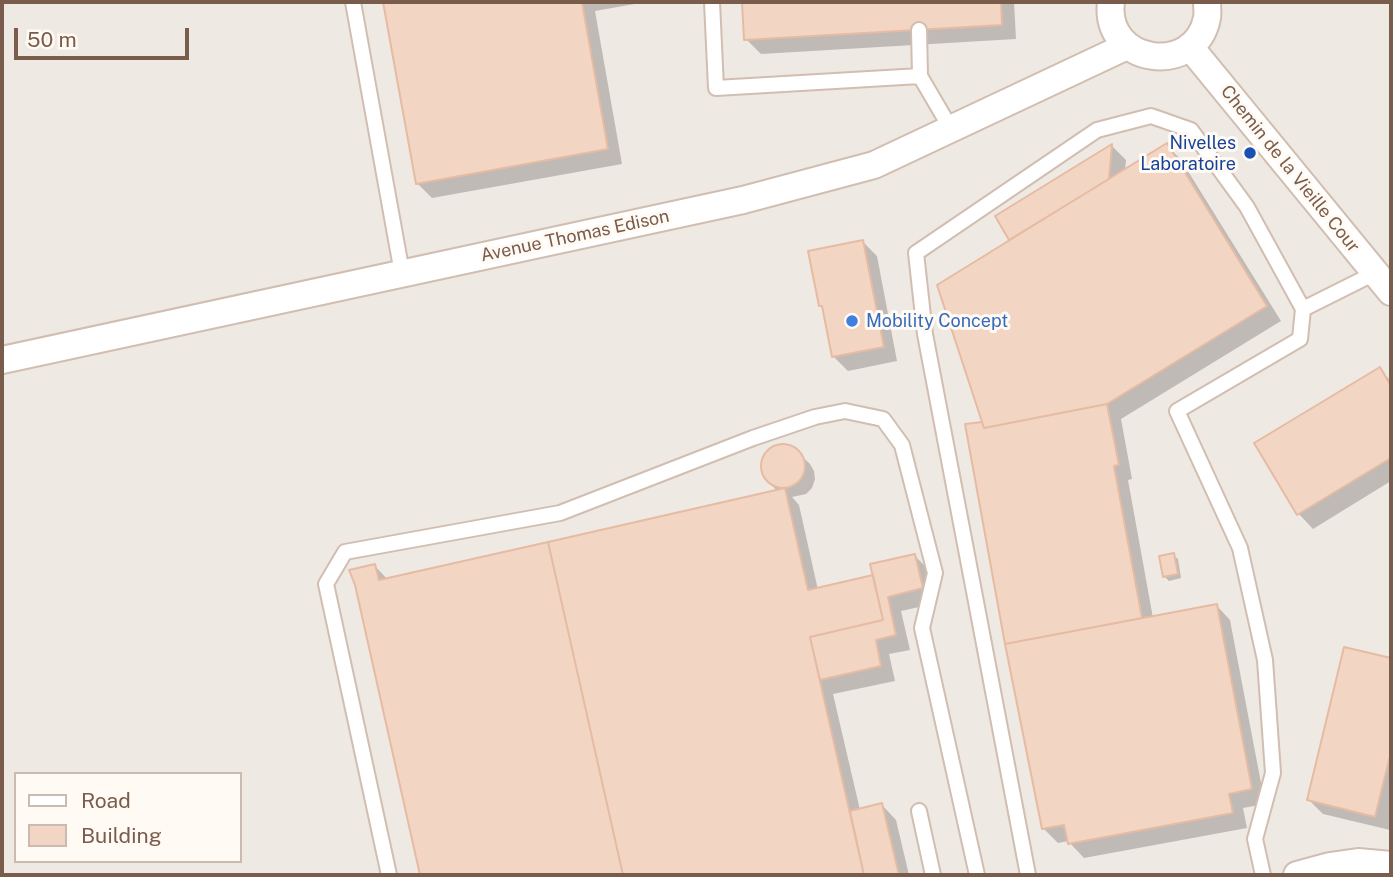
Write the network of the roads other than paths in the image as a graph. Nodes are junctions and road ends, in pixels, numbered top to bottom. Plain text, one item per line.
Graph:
1 (353, 2) edge
2 (712, 2) edge
3 (1111, 2) edge
4 (1207, 2) edge
5 (919, 30) dead end
6 (1127, 46) junction
7 (1190, 47) junction
8 (920, 76) junction
9 (951, 129) junction
10 (402, 273) junction
11 (1383, 282) edge
12 (1303, 309) junction
13 (2, 360) edge
14 (919, 811) dead end
15 (1391, 865) edge
16 (1307, 874) edge
17 (389, 875) edge
18 (933, 875) edge
19 (977, 875) edge
20 (1027, 875) edge
21 (1263, 875) edge

1 - 10 lane
2 - 8 lane
3 - 6 street
4 - 7 street
5 - 8 lane
6 - 7 street
6 - 9 street, Avenue Thomas Edison
7 - 11 street, Chemin de la Vieille Cour
8 - 9 lane
9 - 10 street, Avenue Thomas Edison
10 - 13 street, Avenue Thomas Edison
11 - 12 lane
12 - 20 lane
12 - 21 lane
14 - 18 lane
15 - 16 street
17 - 19 lane

